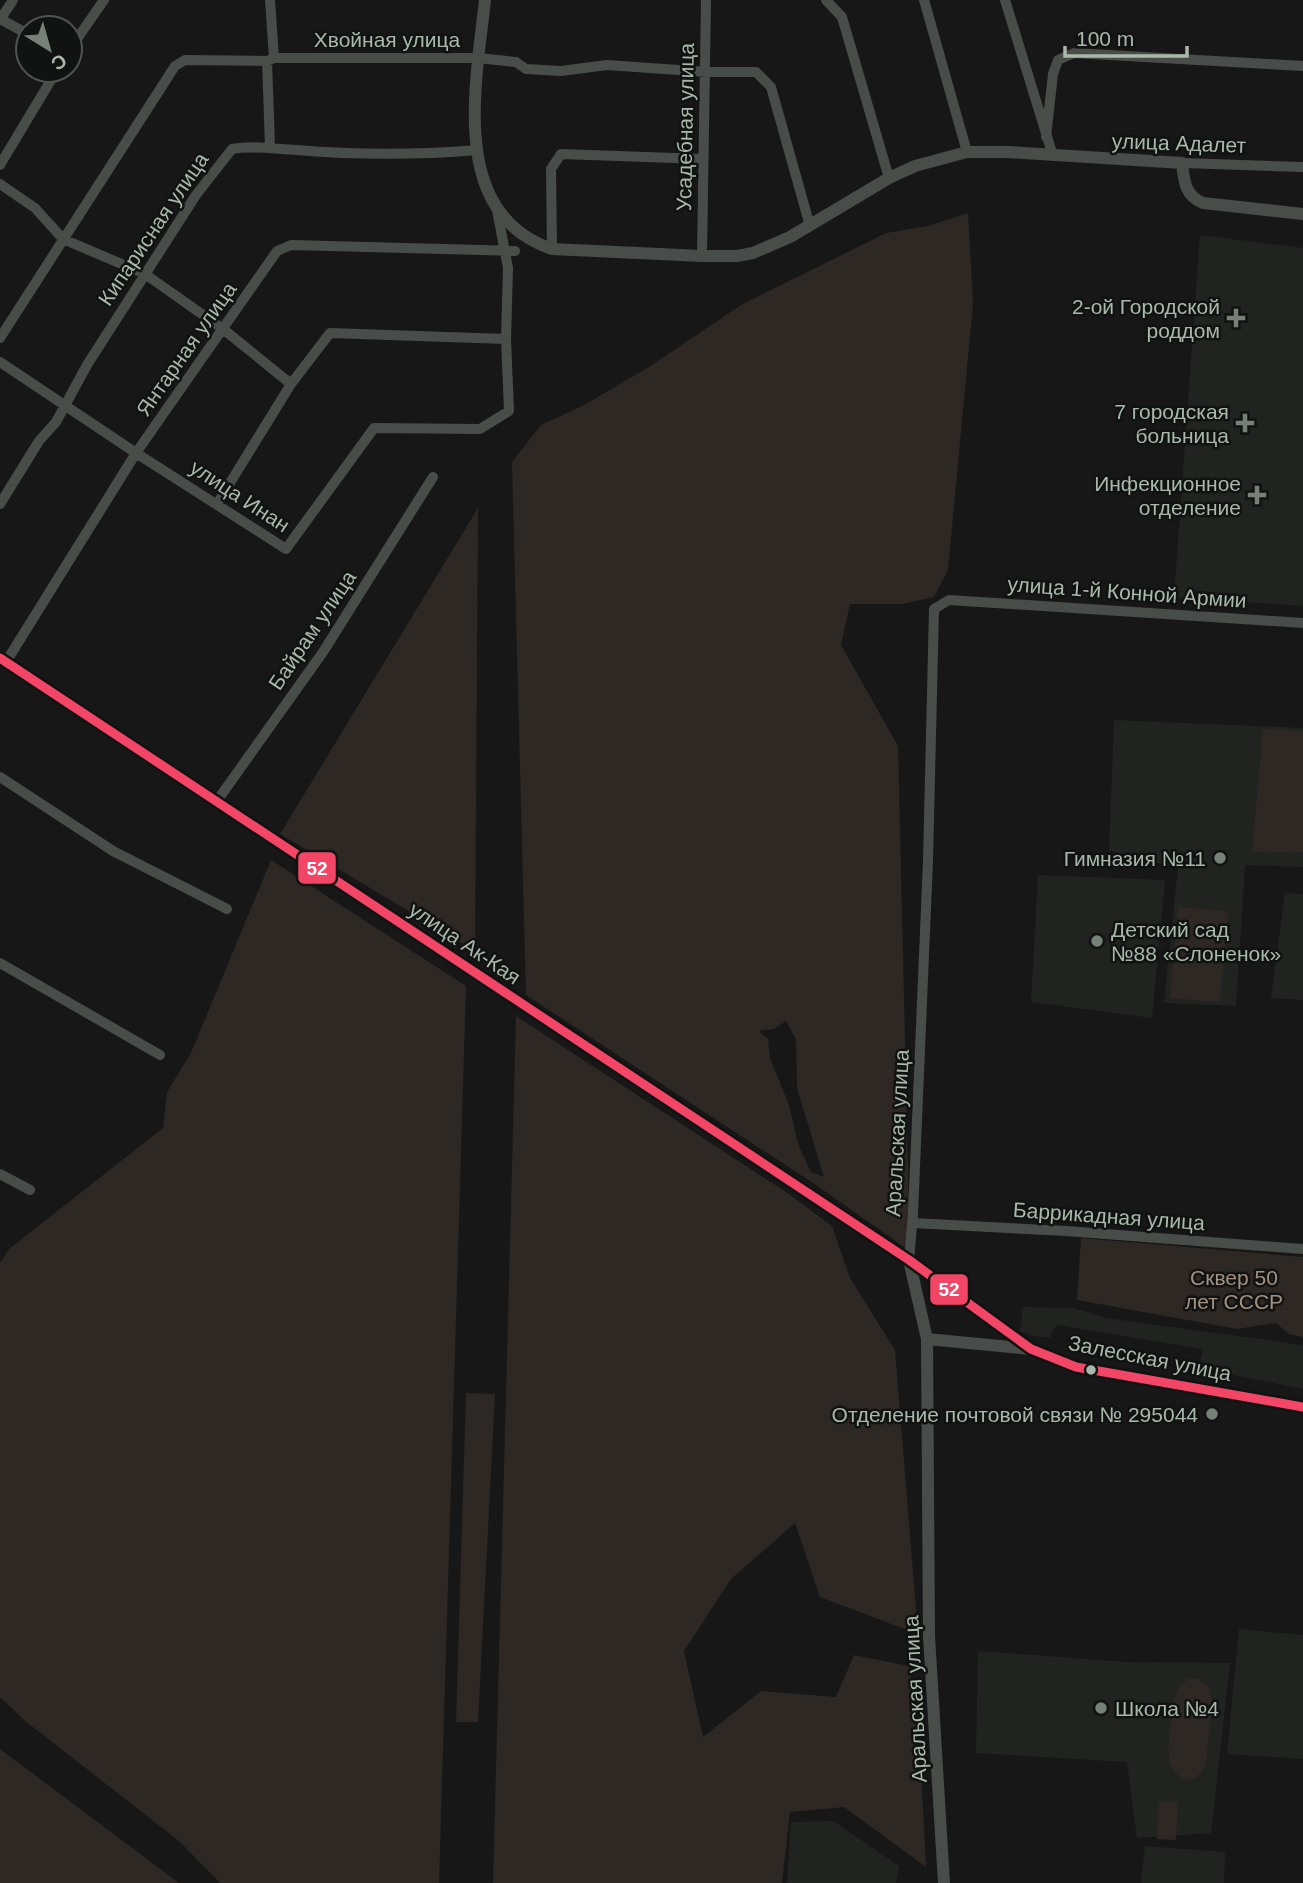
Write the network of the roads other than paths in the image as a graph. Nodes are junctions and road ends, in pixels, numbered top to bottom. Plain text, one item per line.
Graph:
1 (13, 0) edge
2 (104, 0) edge
3 (270, 0) edge
4 (485, 0) edge
5 (706, 0) edge
6 (826, 0) edge
7 (923, 0) edge
8 (1006, 0) edge
9 (0, 19) edge
10 (84, 29) edge
11 (478, 58) junction
12 (270, 60) junction
13 (1303, 66) edge
14 (707, 72) junction
15 (49, 84) edge
16 (1046, 137) junction
17 (270, 147) junction
18 (478, 150) junction
19 (967, 152) junction
20 (1053, 156) junction
21 (703, 159) junction
22 (1182, 163) junction
23 (0, 165) edge
24 (1303, 167) edge
25 (889, 178) junction
26 (0, 184) edge
27 (497, 210) junction
28 (1303, 214) edge
29 (810, 226) junction
30 (524, 236) junction
31 (63, 239) junction
32 (552, 249) junction
33 (504, 250) junction
34 (515, 251) junction
35 (702, 256) junction
36 (508, 268) junction
37 (145, 274) junction
38 (223, 329) junction
39 (0, 338) edge
40 (506, 339) junction
41 (0, 362) edge
42 (291, 384) junction
43 (64, 404) junction
44 (136, 453) junction
45 (433, 477) dead end
46 (0, 504) edge
47 (217, 505) junction
48 (949, 600) joint
49 (1303, 622) edge
50 (3, 660) edge
51 (0, 776) edge
52 (217, 802) junction
53 (227, 909) dead end
54 (0, 963) edge
55 (160, 1055) dead end
56 (0, 1174) edge
57 (30, 1190) dead end
58 (913, 1223) junction
59 (1303, 1249) edge
60 (909, 1260) junction
61 (927, 1339) junction
62 (1031, 1349) junction
63 (1303, 1407) edge
64 (944, 1883) edge

1 - 9 street
2 - 10 street
3 - 12 street
4 - 11 street
5 - 14 street, Усадебная улица
6 - 25 street
7 - 19 street
8 - 16 street
11 - 12 street, Хвойная улица
11 - 14 street, Хвойная улица
11 - 18 street
12 - 17 street
12 - 31 street, Хвойная улица
13 - 16 street
14 - 21 street, Усадебная улица
14 - 29 street, Хвойная улица
15 - 23 street
16 - 20 street
17 - 18 street, Кипарисная улица
17 - 37 street, Кипарисная улица
18 - 27 street
19 - 20 street, улица Адалет
19 - 25 street, улица Адалет
20 - 22 street, улица Адалет
21 - 32 street
21 - 35 street, Усадебная улица
22 - 24 street, улица Адалет
22 - 28 street
25 - 29 street, улица Адалет
26 - 31 street
27 - 30 street
27 - 33 street
29 - 35 street, улица Адалет
30 - 32 street
30 - 34 street
31 - 37 street
31 - 39 street, Хвойная улица
32 - 35 street, улица Адалет
33 - 34 street, Янтарная улица
33 - 36 street
33 - 38 street, Янтарная улица
34 - 36 street
36 - 40 street
37 - 38 street
37 - 43 street, Кипарисная улица
38 - 42 street
38 - 44 street, Янтарная улица
40 - 42 street
40 - 47 street, улица Инан
41 - 43 street, улица Инан
42 - 47 street
43 - 44 street, улица Инан
43 - 46 street, Кипарисная улица
44 - 47 street, улица Инан
44 - 50 street, Янтарная улица
45 - 52 street, Байрам улица
48 - 49 street, улица 1-й Конной Армии
48 - 58 street, Аральская улица
50 - 52 main road, улица Ак-Кая
51 - 53 street
52 - 60 main road, улица Ак-Кая
54 - 55 street
56 - 57 street
58 - 59 street, Баррикадная улица
58 - 60 street, Аральская улица
60 - 61 street, Аральская улица
60 - 62 main road, Залесская улица
61 - 62 street, Залесская улица
61 - 64 street, Аральская улица
62 - 63 main road, Залесская улица

